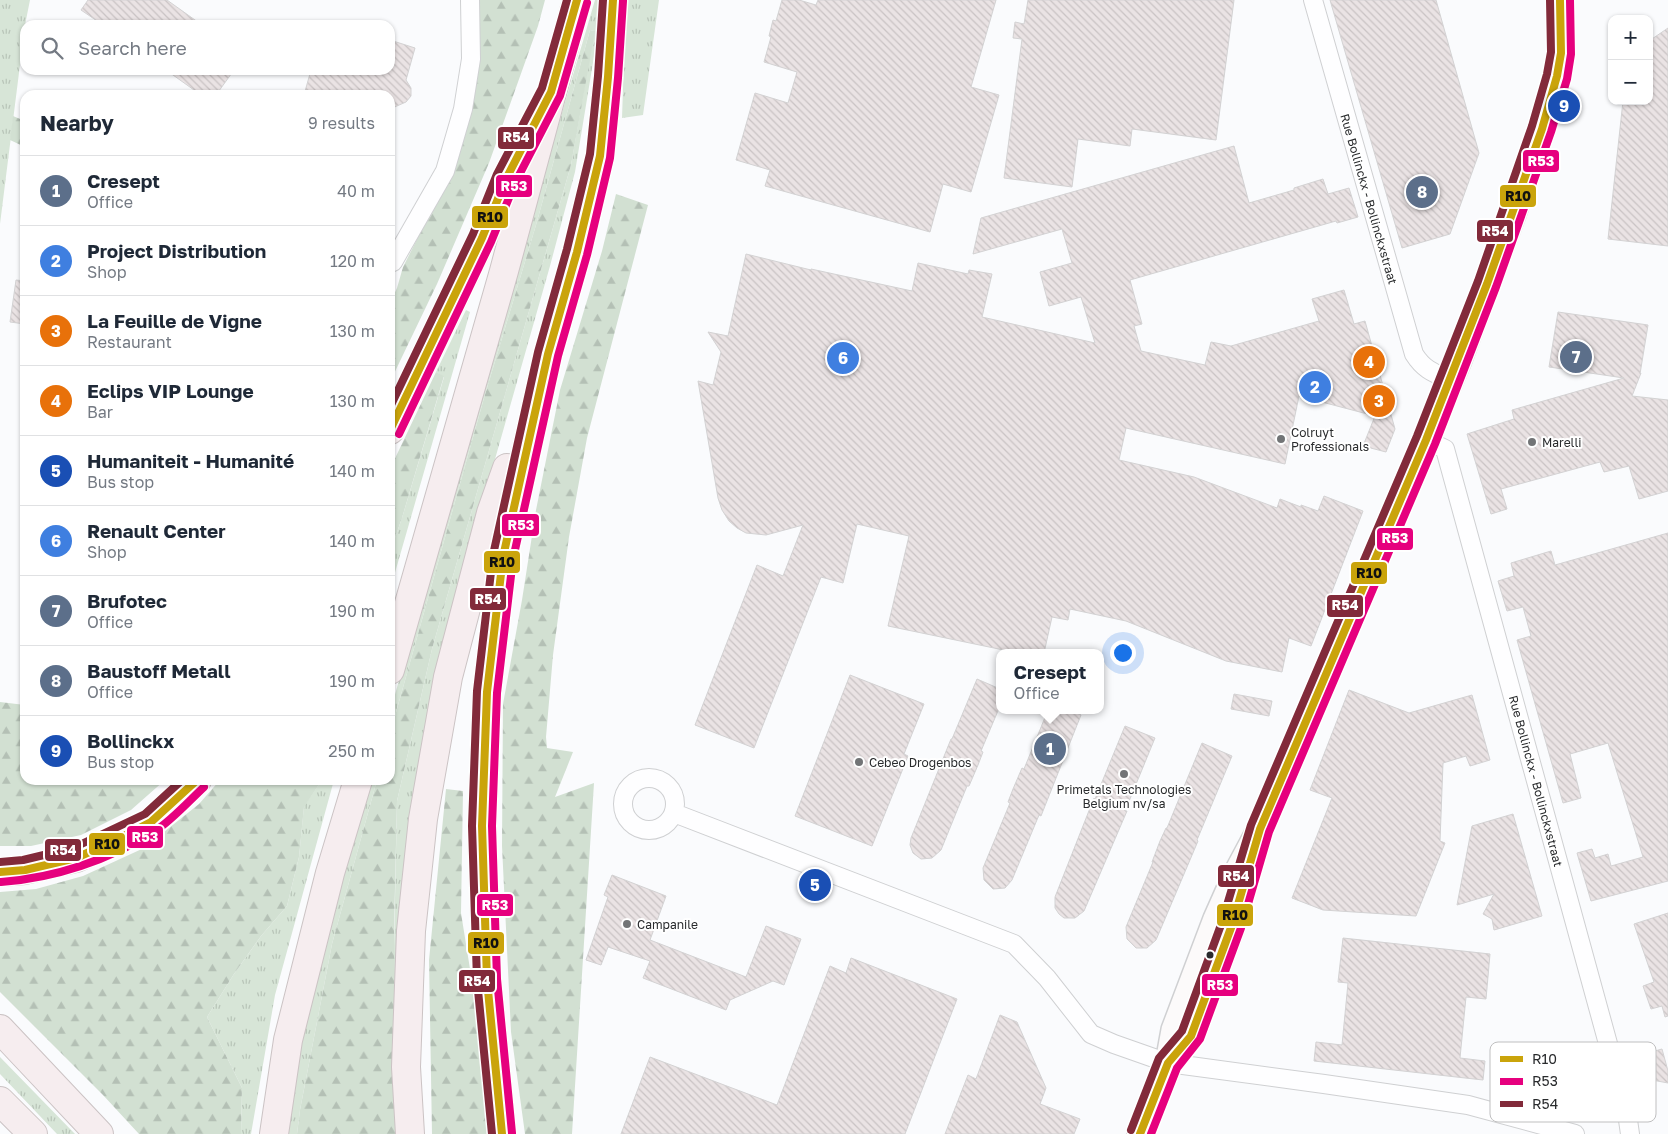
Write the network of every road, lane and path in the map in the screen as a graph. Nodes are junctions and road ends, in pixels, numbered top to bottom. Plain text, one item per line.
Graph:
1 (470, 0) edge
2 (578, 0) edge
3 (613, 0) edge
4 (1312, 0) edge
5 (1560, 0) edge
6 (551, 92) junction
7 (395, 259) edge
8 (548, 354) junction
9 (1450, 380) junction
10 (395, 420) edge
11 (1426, 440) junction
12 (395, 652) edge
13 (192, 785) edge
14 (356, 785) edge
15 (674, 813) dead end
16 (0, 872) edge
17 (0, 1029) edge
18 (1608, 1042) edge
19 (1168, 1063) junction
20 (0, 1101) edge
21 (1490, 1111) edge
22 (1530, 1122) edge
23 (33, 1134) edge
24 (99, 1134) edge
25 (274, 1134) edge
26 (410, 1134) edge
27 (502, 1134) edge
28 (1140, 1134) edge
29 (1574, 1134) edge

1 - 7 street
2 - 6 highway
3 - 8 highway
4 - 9 street, Rue Bollinckx - Bollinckxstraat
5 - 9 street
6 - 10 highway
6 - 12 highway
8 - 26 highway
8 - 27 highway
9 - 11 street
11 - 18 street, Rue Bollinckx - Bollinckxstraat
11 - 19 street
13 - 16 highway
14 - 25 highway
15 - 19 street
17 - 24 highway
19 - 21 street
19 - 28 street
20 - 23 highway
22 - 29 street

